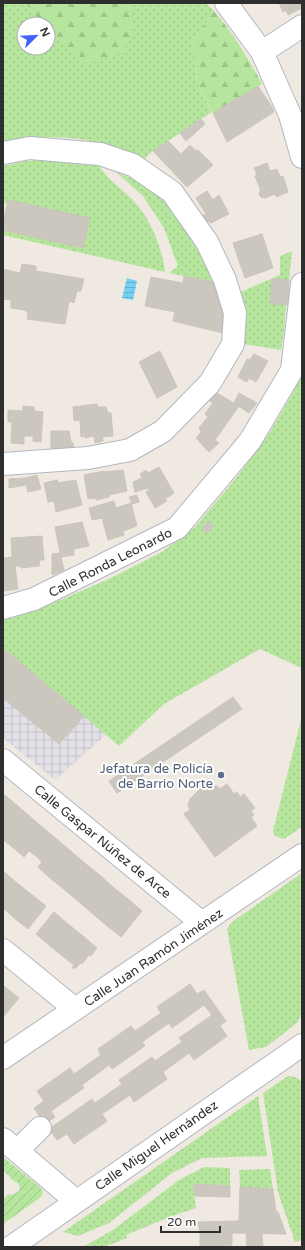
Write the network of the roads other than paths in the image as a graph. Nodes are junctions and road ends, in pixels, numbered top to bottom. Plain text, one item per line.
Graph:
1 (226, 3) edge
2 (302, 26) edge
3 (262, 52) junction
4 (3, 153) edge
5 (302, 157) edge
6 (302, 284) edge
7 (3, 464) edge
8 (3, 608) edge
9 (3, 760) edge
10 (302, 855) edge
11 (202, 923) junction
12 (3, 950) edge
13 (75, 1010) junction
14 (302, 1045) edge
15 (3, 1058) edge
16 (40, 1128) dead end
17 (10, 1145) edge
18 (76, 1201) junction
19 (11, 1247) edge

1 - 3 street
2 - 3 street
3 - 5 street
4 - 7 street
6 - 8 street, Calle Ronda Leonardo
9 - 11 street, Calle Gaspar Núñez de Arce
10 - 11 street, Calle Juan Ramón Jiménez
11 - 13 street, Calle Juan Ramón Jiménez
12 - 13 street
13 - 15 street, Calle Juan Ramón Jiménez
14 - 18 street, Calle Miguel Hernández
16 - 17 street
17 - 18 street
18 - 19 street, Calle Miguel Hernández

